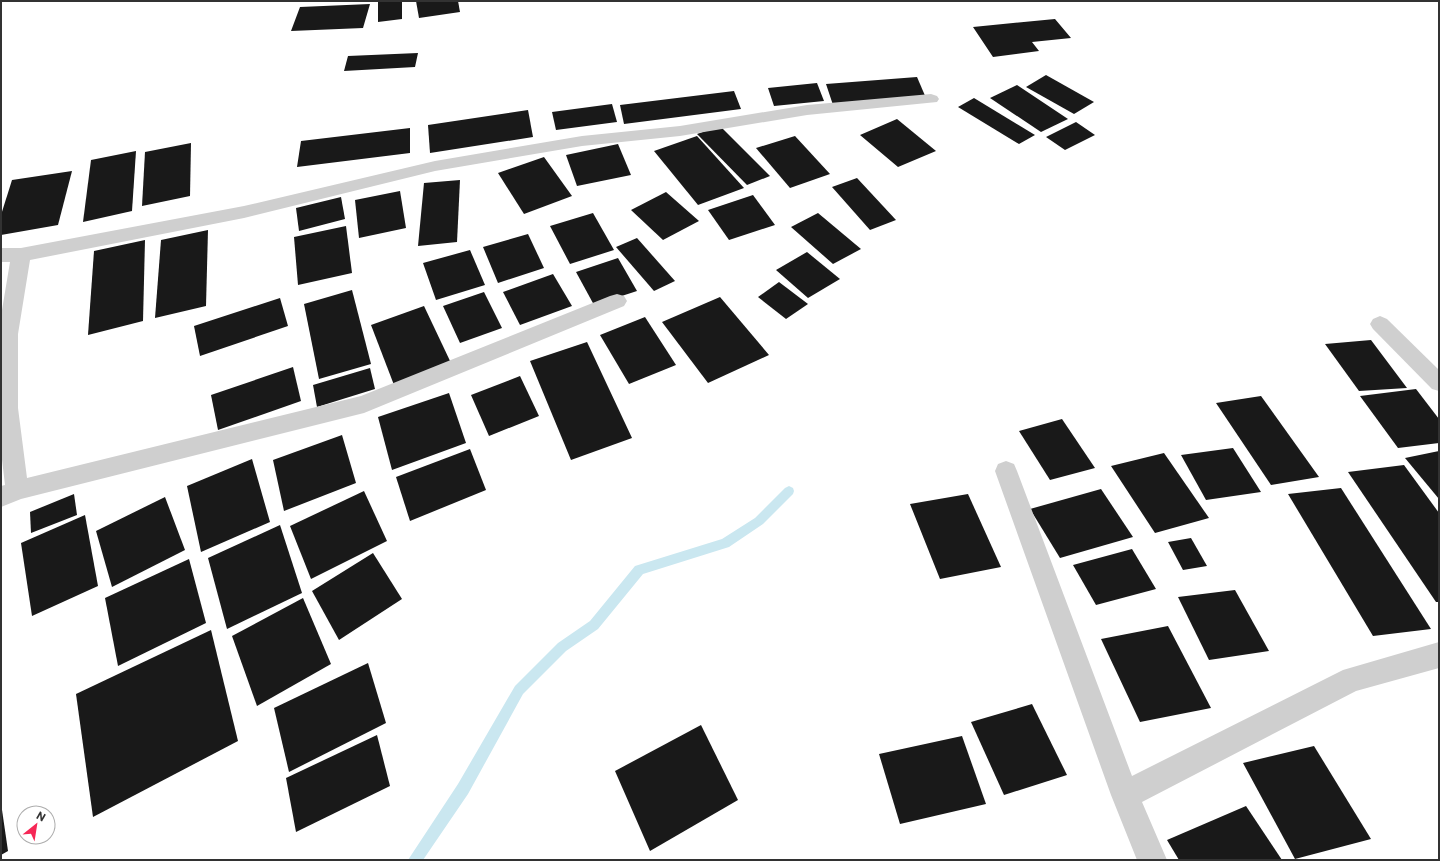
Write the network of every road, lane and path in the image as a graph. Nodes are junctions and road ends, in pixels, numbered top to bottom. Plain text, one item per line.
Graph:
1 (931, 99) dead end
2 (11, 255) edge
3 (617, 301) dead end
4 (1380, 324) dead end
5 (1439, 383) edge
6 (1006, 471) dead end
7 (9, 493) edge
8 (1439, 655) edge
9 (1126, 795) junction
10 (1152, 860) edge

1 - 2 street
2 - 7 street
3 - 7 street
4 - 5 street
6 - 9 street
8 - 9 street
9 - 10 street

